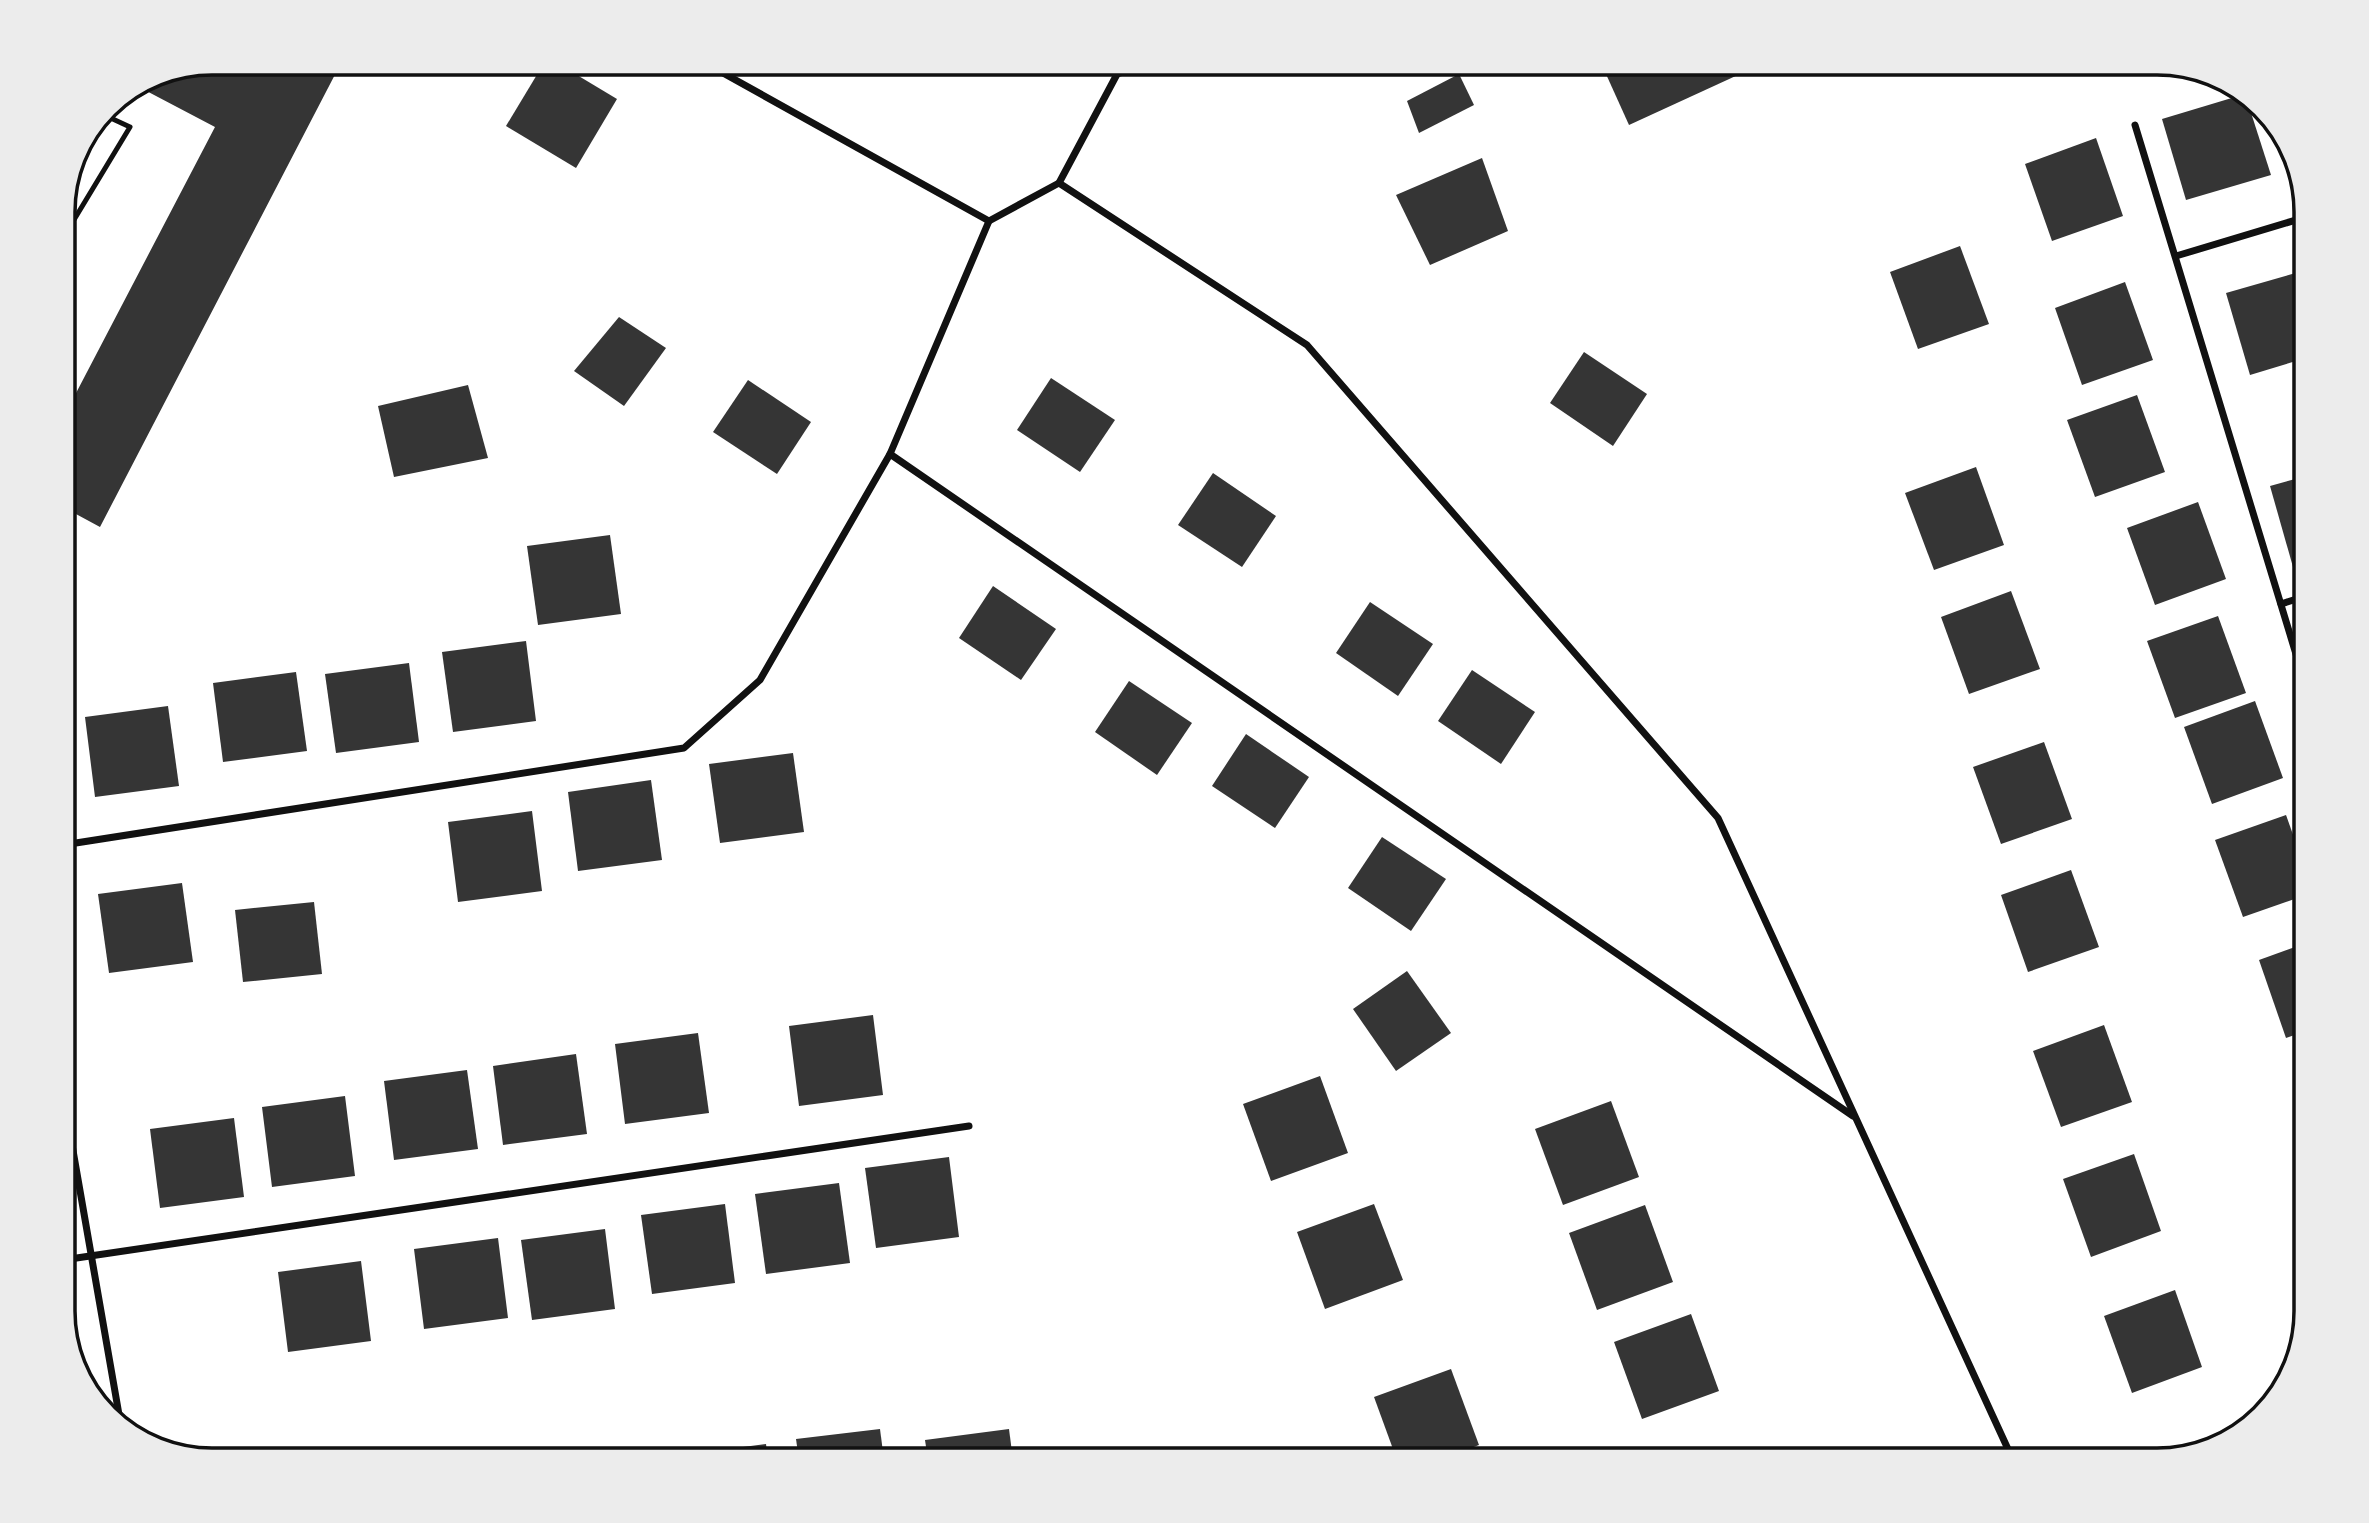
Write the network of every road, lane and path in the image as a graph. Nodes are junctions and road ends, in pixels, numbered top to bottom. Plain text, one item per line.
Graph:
1 (727, 75) edge
2 (1116, 75) edge
3 (112, 119) edge
4 (2135, 125) dead end
5 (1059, 183) junction
6 (76, 217) edge
7 (989, 221) junction
8 (2294, 221) edge
9 (2176, 256) junction
10 (890, 454) junction
11 (2294, 600) edge
12 (2281, 604) junction
13 (2294, 647) edge
14 (76, 843) edge
15 (1856, 1117) junction
16 (969, 1126) dead end
17 (76, 1164) edge
18 (93, 1257) junction
19 (76, 1259) edge
20 (118, 1411) edge
21 (2008, 1448) edge

1 - 7 street
2 - 5 street
3 - 6 lane
4 - 9 street
5 - 7 street
5 - 15 street
7 - 10 street
8 - 9 street
9 - 12 street
10 - 14 street
10 - 15 street
11 - 12 street
12 - 13 street
15 - 21 street
16 - 18 street
17 - 18 street
18 - 19 street
18 - 20 street

